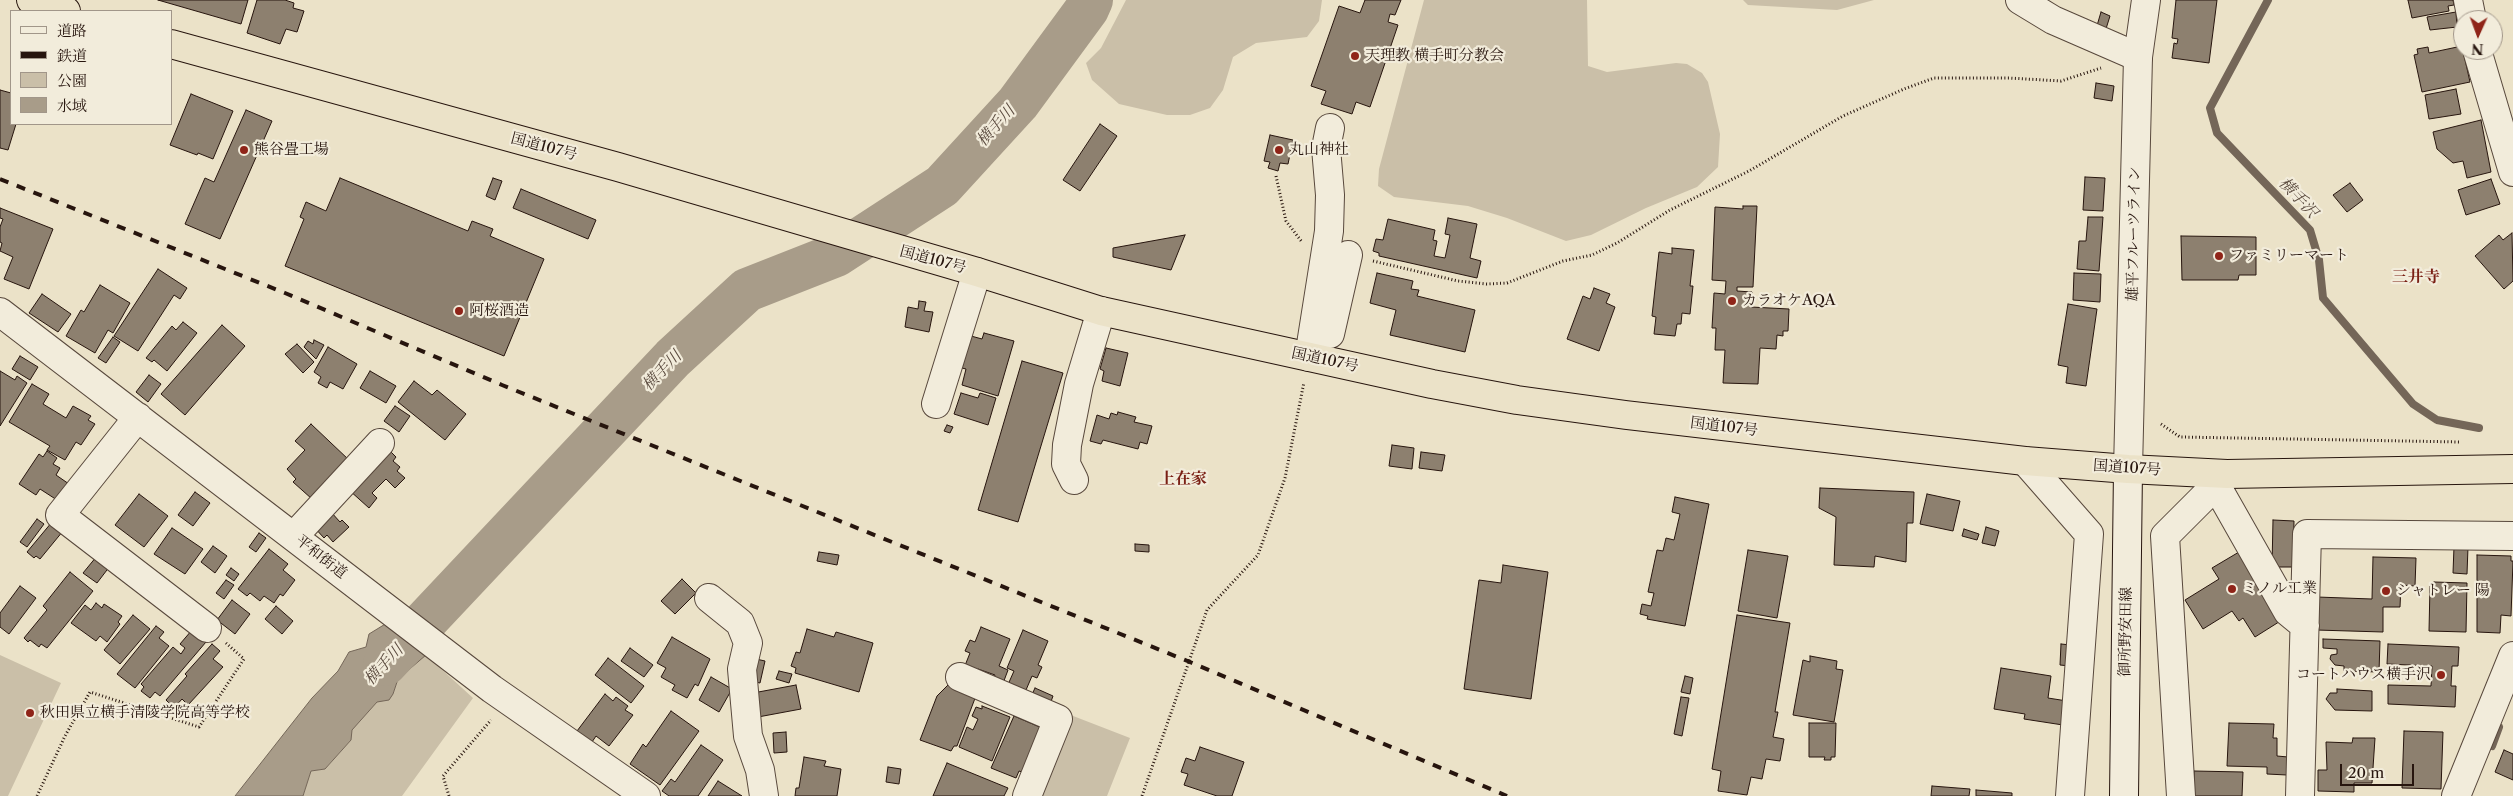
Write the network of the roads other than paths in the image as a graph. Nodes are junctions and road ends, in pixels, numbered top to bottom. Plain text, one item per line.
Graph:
1 (31, 0) edge
2 (2020, 0) edge
3 (2146, 0) edge
4 (63, 10) edge
5 (172, 44) edge
6 (2133, 54) junction
7 (2480, 60) edge
8 (1330, 128) dead end
9 (2513, 172) edge
10 (1348, 255) road end
11 (977, 272) junction
12 (1101, 311) junction
13 (0, 312) edge
14 (1317, 358) junction
15 (936, 404) dead end
16 (138, 417) junction
17 (380, 443) dead end
18 (2025, 461) junction
19 (2128, 468) junction
20 (2513, 470) edge
21 (1074, 480) dead end
22 (2222, 480) junction
23 (294, 536) junction
24 (2513, 536) edge
25 (709, 598) dead end
26 (2305, 626) junction
27 (208, 628) road end
28 (2513, 656) edge
29 (960, 677) dead end
30 (646, 796) edge
31 (764, 796) edge
32 (1027, 796) edge
33 (2070, 796) edge
34 (2124, 796) edge
35 (2181, 796) edge
36 (2300, 796) edge
37 (2456, 796) edge

1 - 4 highway
2 - 6 street
3 - 6 street, 雄平フルーツライン
5 - 11 highway, 国道107号
6 - 19 street, 雄平フルーツライン
7 - 9 street
8 - 14 street
10 - 14 street
11 - 12 highway, 国道107号
11 - 15 street
12 - 14 highway, 国道107号
12 - 21 street
13 - 16 street, 平和街道
14 - 18 highway, 国道107号
16 - 23 street, 平和街道
16 - 27 street
17 - 23 street
18 - 19 highway, 国道107号
18 - 33 street
19 - 22 highway, 国道107号
19 - 34 street, 御所野安田線
20 - 22 highway, 国道107号
22 - 26 street
22 - 35 street
23 - 30 street, 平和街道
24 - 26 street
25 - 31 street
26 - 36 street
28 - 37 street
29 - 32 street

